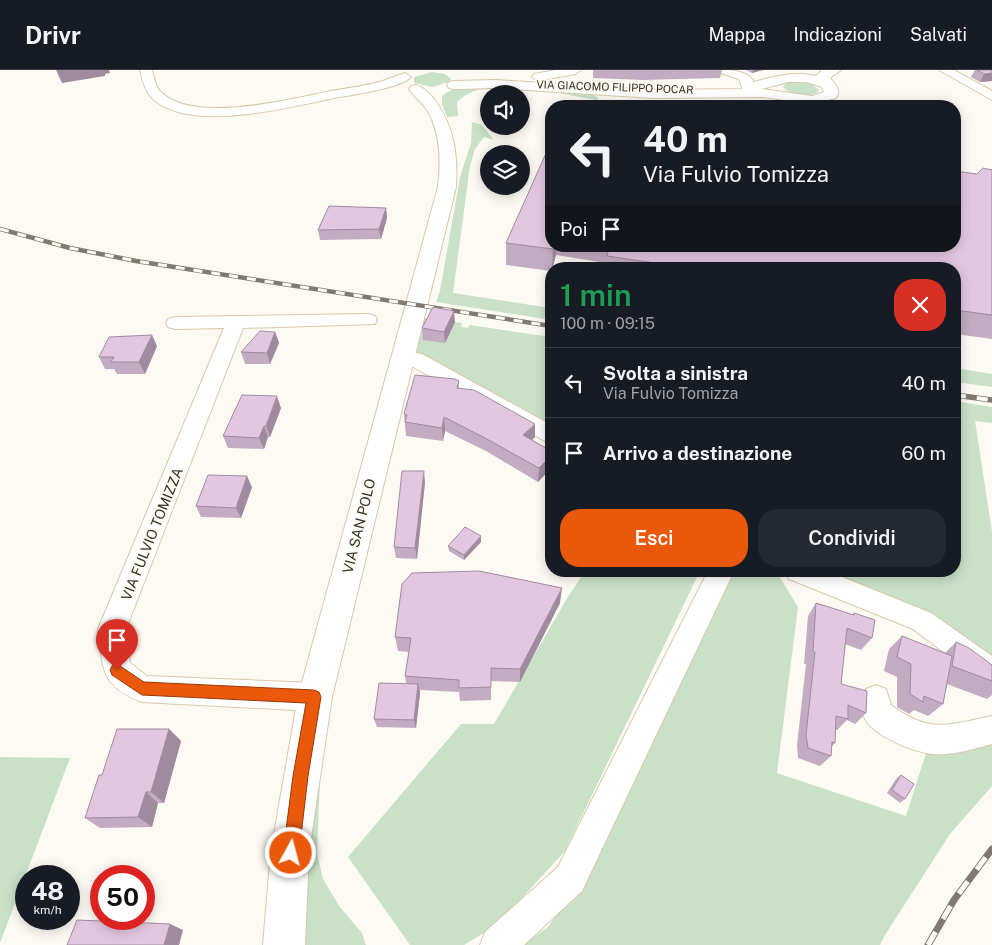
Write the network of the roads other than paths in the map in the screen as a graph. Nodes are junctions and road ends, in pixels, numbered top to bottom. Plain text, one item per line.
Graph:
1 (146, 70) edge
2 (575, 70) edge
3 (724, 70) edge
4 (819, 70) edge
5 (834, 70) edge
6 (945, 70) edge
7 (796, 76) junction
8 (538, 77) dead end
9 (411, 78) edge
10 (772, 83) junction
11 (826, 84) junction
12 (447, 87) edge
13 (747, 87) junction
14 (783, 96) junction
15 (992, 96) edge
16 (368, 320) dead end
17 (236, 322) junction
18 (175, 323) dead end
19 (415, 359) dead end
20 (545, 432) edge
21 (718, 577) edge
22 (813, 577) edge
23 (992, 672) edge
24 (314, 697) junction
25 (876, 699) dead end
26 (992, 730) edge
27 (288, 872) junction
28 (273, 945) edge
29 (284, 945) edge
30 (498, 945) edge

1 - 9 street
2 - 8 street
3 - 13 street
4 - 7 main road, VIA GIACOMO FILIPPO POCAR
5 - 11 main road, VIA GIACOMO FILIPPO POCAR
6 - 15 street
7 - 10 main road, VIA GIACOMO FILIPPO POCAR
7 - 11 main road, VIA GIACOMO FILIPPO POCAR
9 - 12 main road, VIA SAN POLO
9 - 12 main road
10 - 13 main road, VIA GIACOMO FILIPPO POCAR
10 - 14 main road
11 - 14 main road, VIA GIACOMO FILIPPO POCAR
12 - 13 main road, VIA GIACOMO FILIPPO POCAR
12 - 14 main road, VIA GIACOMO FILIPPO POCAR
12 - 24 main road, VIA SAN POLO
16 - 17 street
17 - 18 street
17 - 24 street, VIA FULVIO TOMIZZA
19 - 20 street
21 - 30 street
22 - 23 street
24 - 27 main road, VIA SAN POLO
25 - 26 street
27 - 28 street
27 - 29 main road, VIA SAN POLO

